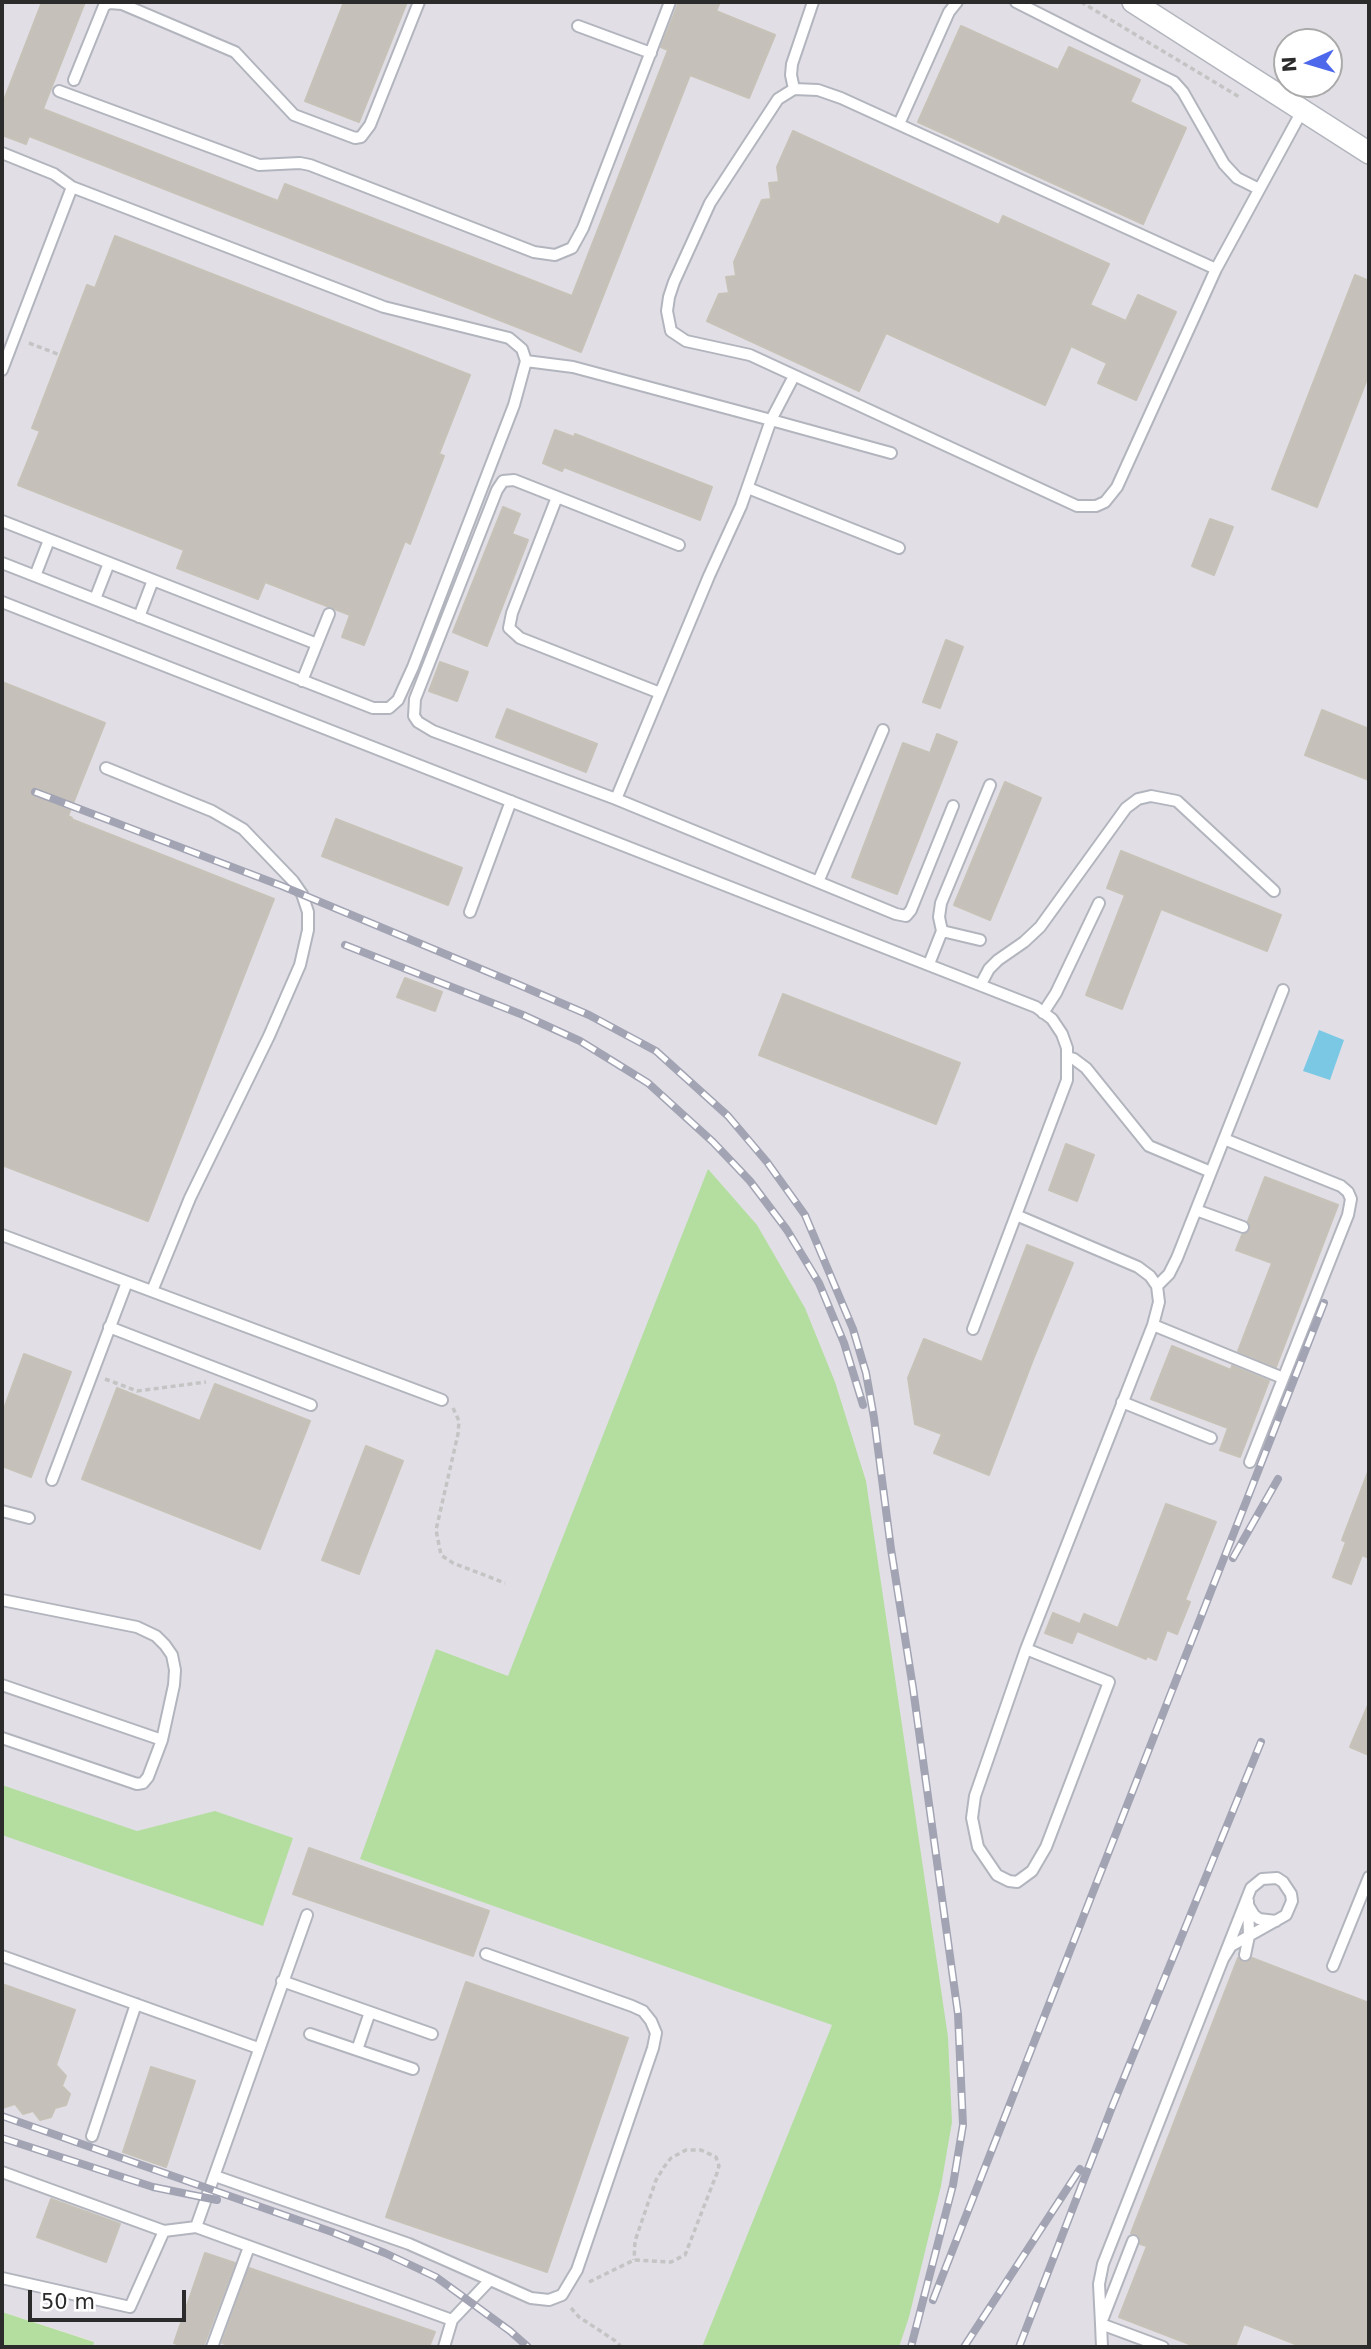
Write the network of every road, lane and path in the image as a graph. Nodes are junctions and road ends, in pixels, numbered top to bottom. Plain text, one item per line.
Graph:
1 (419, 2) edge
2 (670, 2) edge
3 (813, 2) edge
4 (957, 2) edge
5 (1016, 2) edge
6 (1081, 2) edge
7 (1133, 2) edge
8 (143, 7) edge
9 (578, 26) dead end
10 (651, 53) junction
11 (74, 80) dead end
12 (794, 89) junction
13 (59, 91) dead end
14 (1245, 101) dead end
15 (1302, 111) junction
16 (899, 124) junction
17 (2, 153) edge
18 (1369, 153) edge
19 (72, 187) junction
20 (1259, 189) junction
21 (1216, 269) junction
22 (14, 338) junction
23 (60, 355) dead end
24 (526, 361) junction
25 (2, 370) edge
26 (794, 376) junction
27 (771, 421) junction
28 (891, 453) dead end
29 (748, 488) junction
30 (557, 497) junction
31 (2, 521) edge
32 (49, 540) junction
33 (679, 545) dead end
34 (899, 548) dead end
35 (2, 563) edge
36 (109, 563) junction
37 (35, 576) junction
38 (153, 580) junction
39 (95, 600) junction
40 (2, 602) edge
41 (329, 614) dead end
42 (139, 617) junction
43 (317, 644) junction
44 (302, 681) junction
45 (660, 693) junction
46 (883, 730) dead end
47 (106, 768) dead end
48 (990, 785) dead end
49 (616, 799) junction
50 (511, 801) junction
51 (953, 806) dead end
52 (818, 882) junction
53 (1274, 891) dead end
54 (1098, 903) dead end
55 (470, 912) dead end
56 (942, 931) junction
57 (980, 940) dead end
58 (929, 964) junction
59 (981, 984) junction
60 (1283, 990) dead end
61 (1043, 1013) junction
62 (1068, 1057) junction
63 (1224, 1139) junction
64 (1211, 1172) junction
65 (1196, 1210) junction
66 (1016, 1215) junction
67 (1243, 1227) dead end
68 (2, 1235) edge
69 (127, 1282) junction
70 (1157, 1286) junction
71 (152, 1292) junction
72 (1153, 1325) junction
73 (110, 1327) junction
74 (973, 1329) dead end
75 (224, 1371) junction
76 (92, 1374) junction
77 (1283, 1378) junction
78 (442, 1400) joint
79 (1122, 1402) junction
80 (310, 1405) dead end
81 (1211, 1438) dead end
82 (1250, 1462) dead end
83 (52, 1480) dead end
84 (2, 1511) edge
85 (29, 1518) dead end
86 (505, 1583) dead end
87 (2, 1600) edge
88 (1026, 1649) junction
89 (2, 1685) edge
90 (2, 1738) edge
91 (162, 1740) junction
92 (1369, 1877) edge
93 (1248, 1898) junction
94 (307, 1915) dead end
95 (1280, 1919) junction
96 (1249, 1936) junction
97 (486, 1954) dead end
98 (1245, 1955) dead end
99 (2, 1956) edge
100 (1223, 1959) junction
101 (1332, 1966) dead end
102 (282, 1981) junction
103 (136, 2004) junction
104 (370, 2012) junction
105 (310, 2034) dead end
106 (432, 2034) dead end
107 (258, 2048) junction
108 (357, 2050) junction
109 (414, 2069) dead end
110 (92, 2136) dead end
111 (2, 2172) edge
112 (215, 2176) junction
113 (196, 2227) junction
114 (164, 2231) junction
115 (1133, 2241) dead end
116 (249, 2247) junction
117 (634, 2260) junction
118 (2, 2278) edge
119 (490, 2280) junction
120 (562, 2295) junction
121 (452, 2320) junction
122 (1101, 2324) junction
123 (212, 2347) edge
124 (444, 2347) edge
125 (621, 2347) edge
126 (1102, 2347) edge
127 (1163, 2347) edge

1 - 8 lane
2 - 10 lane
3 - 12 lane
4 - 16 lane
5 - 20 lane
6 - 14 path
7 - 15 street
8 - 11 lane
9 - 10 lane
10 - 13 lane
12 - 16 lane
12 - 26 lane
15 - 18 street
15 - 20 lane
16 - 21 lane
17 - 19 lane
19 - 22 lane
19 - 24 lane
20 - 21 lane
21 - 26 lane
22 - 23 path
22 - 25 lane
24 - 27 lane
24 - 44 lane
26 - 27 lane
27 - 28 lane
27 - 29 lane
29 - 34 lane
29 - 45 lane
30 - 33 lane
30 - 45 lane
30 - 49 lane
31 - 32 lane
32 - 36 lane
32 - 37 lane
35 - 37 lane
36 - 38 lane
36 - 39 lane
37 - 39 lane
38 - 42 lane
38 - 43 lane
39 - 42 lane
40 - 50 lane
41 - 43 lane
42 - 44 lane
43 - 44 lane
45 - 49 lane
46 - 52 lane
47 - 71 lane
48 - 56 lane
49 - 52 lane
50 - 55 lane
50 - 58 lane
51 - 52 lane
53 - 59 lane
54 - 61 lane
56 - 57 lane
56 - 58 lane
58 - 59 lane
59 - 61 lane
60 - 63 lane
61 - 62 lane
62 - 64 lane
62 - 66 lane
63 - 64 lane
63 - 77 lane
64 - 65 lane
65 - 67 lane
65 - 70 lane
66 - 70 lane
66 - 74 lane
68 - 69 lane
69 - 71 lane
69 - 73 lane
70 - 72 lane
71 - 78 lane
72 - 77 lane
72 - 79 lane
73 - 75 lane
73 - 76 lane
75 - 76 path
75 - 80 lane
76 - 83 lane
77 - 82 lane
78 - 86 path
79 - 81 lane
79 - 88 lane
84 - 85 lane
87 - 91 lane
88 - 88 lane
89 - 91 lane
90 - 91 lane
92 - 101 lane
93 - 95 lane
93 - 95 lane
93 - 96 lane
93 - 100 lane
94 - 102 lane
95 - 96 lane
96 - 98 lane
96 - 100 lane
97 - 120 lane
99 - 103 lane
100 - 122 lane
102 - 104 lane
102 - 107 lane
103 - 107 lane
103 - 110 lane
104 - 106 lane
104 - 108 lane
105 - 108 lane
107 - 112 lane
108 - 109 lane
111 - 114 lane
112 - 113 lane
112 - 119 lane
113 - 114 lane
113 - 116 lane
114 - 118 lane
115 - 122 lane
116 - 121 lane
116 - 123 lane
117 - 117 path
117 - 120 path
119 - 120 lane
119 - 121 lane
120 - 125 path
121 - 124 lane
122 - 126 lane
122 - 127 lane

